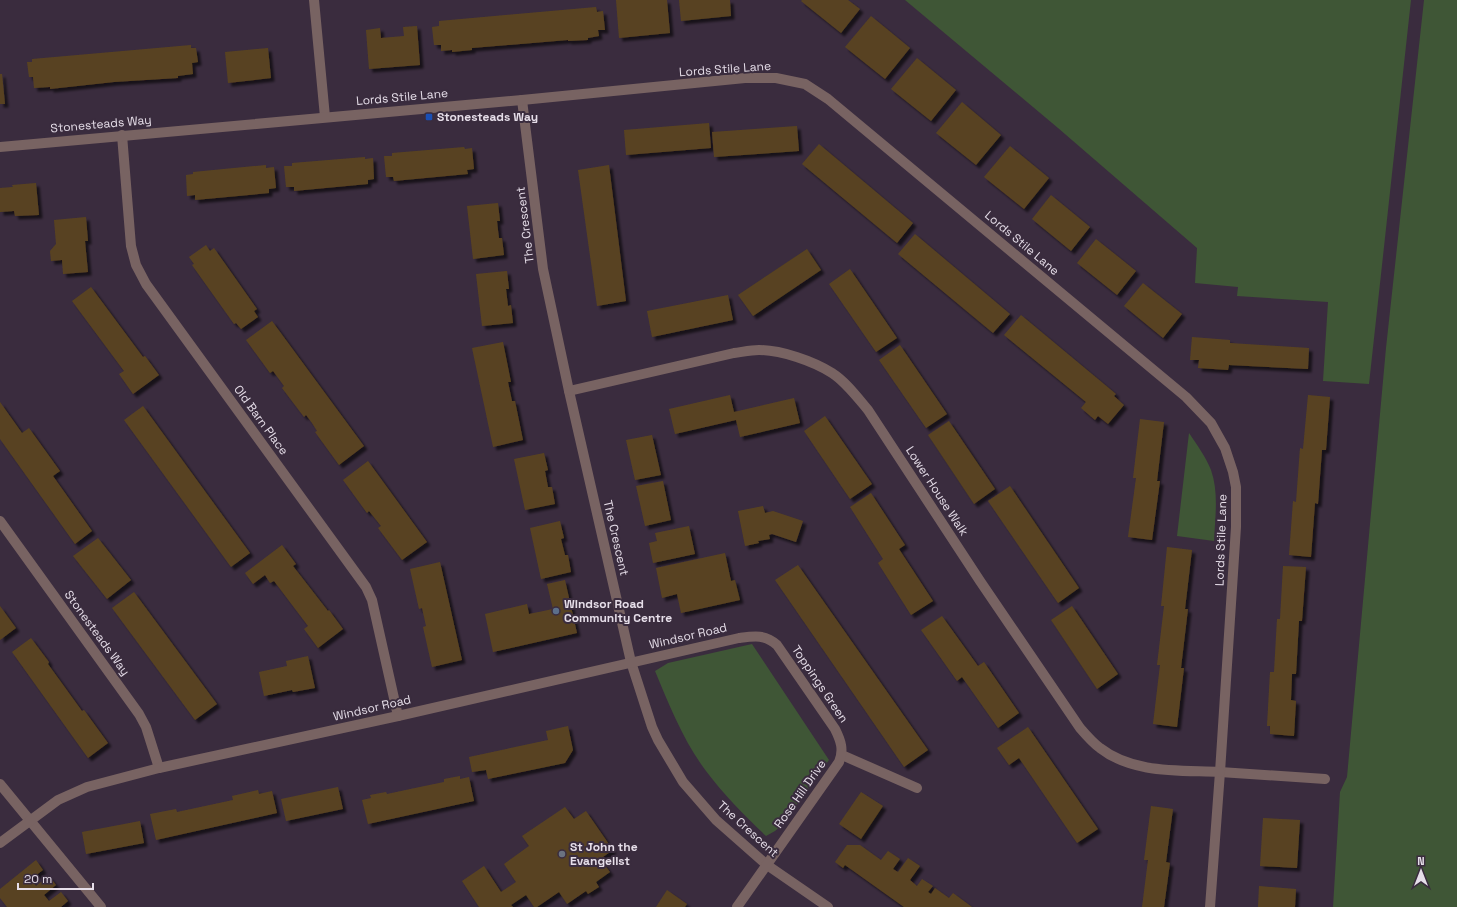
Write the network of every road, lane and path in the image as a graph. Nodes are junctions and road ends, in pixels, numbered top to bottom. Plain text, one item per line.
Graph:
1 (314, 0) edge
2 (522, 100) junction
3 (325, 117) junction
4 (122, 136) junction
5 (0, 147) edge
6 (569, 391) junction
7 (0, 520) edge
8 (764, 636) joint
9 (631, 662) junction
10 (398, 716) junction
11 (842, 755) junction
12 (159, 768) junction
13 (1220, 772) junction
14 (1325, 779) dead end
15 (0, 784) edge
16 (916, 788) dead end
17 (29, 821) junction
18 (0, 843) edge
19 (767, 865) junction
20 (101, 907) edge
21 (737, 907) edge
22 (828, 907) edge
23 (1210, 907) edge

1 - 3 street
2 - 3 street, Lords Stile Lane
2 - 6 street, The Crescent
2 - 13 street, Lords Stile Lane
3 - 4 street, Stonesteads Way
4 - 5 street, Stonesteads Way
4 - 10 street, Old Barn Place
6 - 9 street, The Crescent
6 - 13 street, Lower House Walk
7 - 12 street, Stonesteads Way
8 - 9 street, Windsor Road
8 - 11 street, Toppings Green
9 - 10 street, Windsor Road
9 - 19 street, The Crescent
10 - 12 street, Windsor Road
11 - 16 street
11 - 19 street, Rose Hill Drive
12 - 17 street, Windsor Road
13 - 14 street, Lower House Walk
13 - 23 street, Lords Stile Lane
15 - 17 street
17 - 18 street, Windsor Road
17 - 20 street
19 - 21 street, Rose Hill Drive
19 - 22 street, The Crescent

